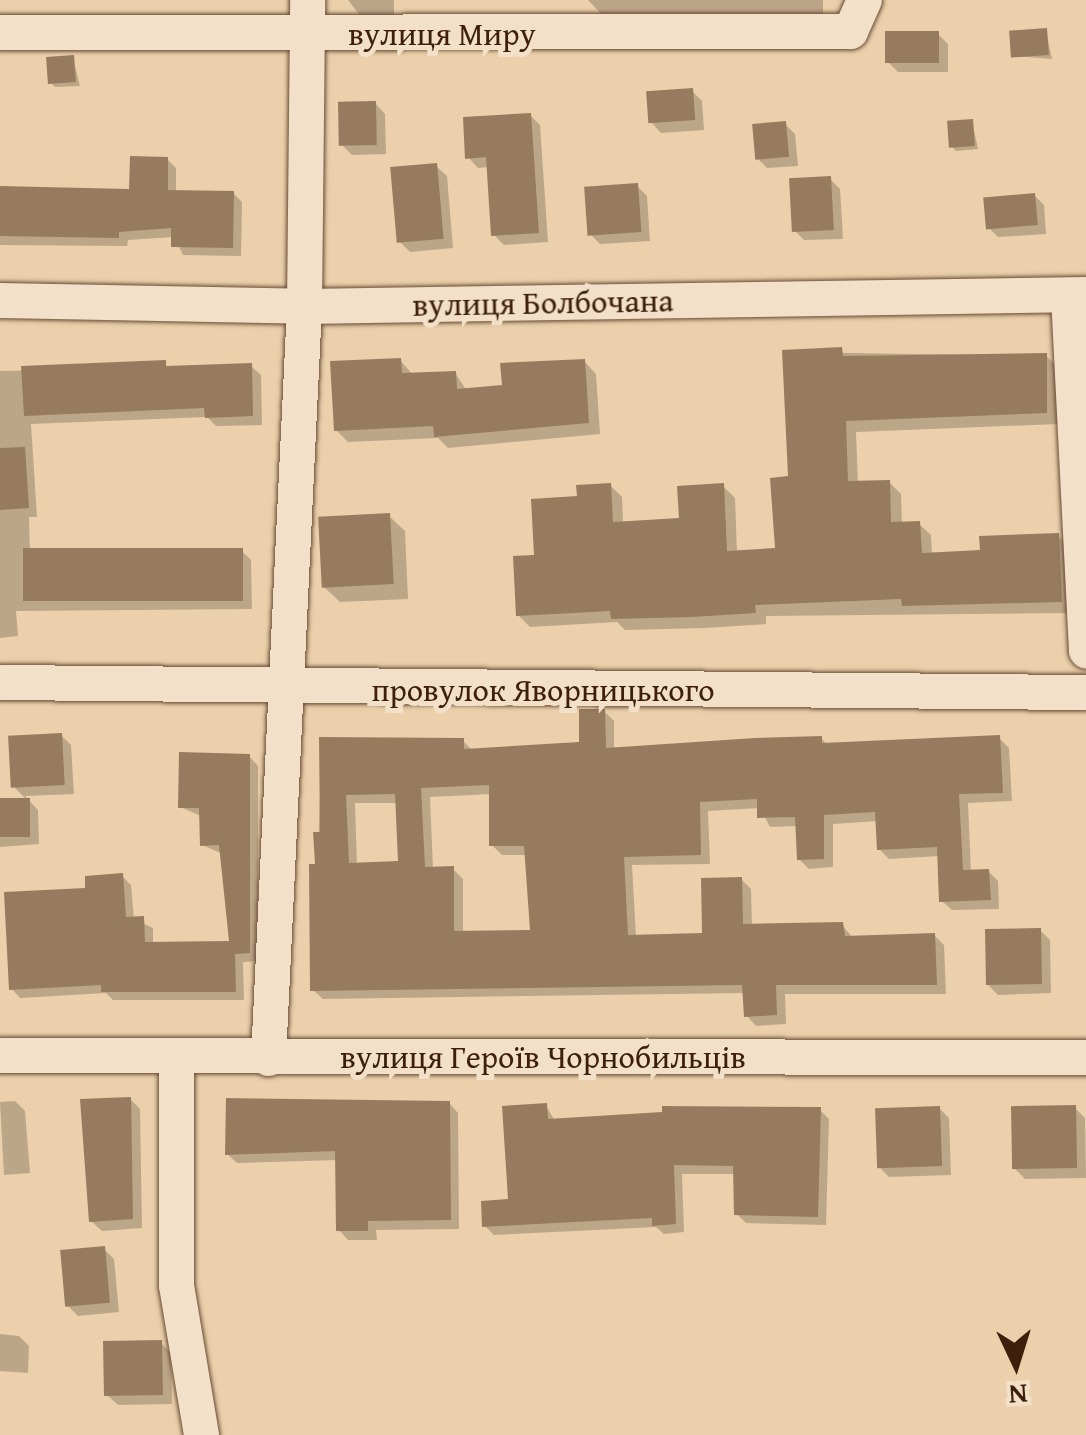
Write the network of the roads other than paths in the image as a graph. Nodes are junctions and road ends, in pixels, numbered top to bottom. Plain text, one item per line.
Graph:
1 (864, 0) edge
2 (306, 17) edge
3 (0, 32) edge
4 (1077, 295) edge
5 (0, 300) edge
6 (304, 306) junction
7 (1086, 652) edge
8 (0, 682) edge
9 (284, 689) junction
10 (1086, 692) edge
11 (0, 1055) edge
12 (176, 1056) junction
13 (1086, 1057) edge
14 (268, 1058) junction
15 (201, 1435) edge

1 - 2 street, вулиця Миру
2 - 3 street, вулиця Миру
2 - 6 street
4 - 6 street, вулиця Болбочана
4 - 7 street
5 - 6 street, вулиця Болбочана
6 - 9 street
8 - 9 street, провулок Яворницького
9 - 10 street, провулок Яворницького
9 - 14 street
11 - 12 street, вулиця Героїв Чорнобильців
12 - 14 street, вулиця Героїв Чорнобильців
12 - 15 street
13 - 14 street, вулиця Героїв Чорнобильців

